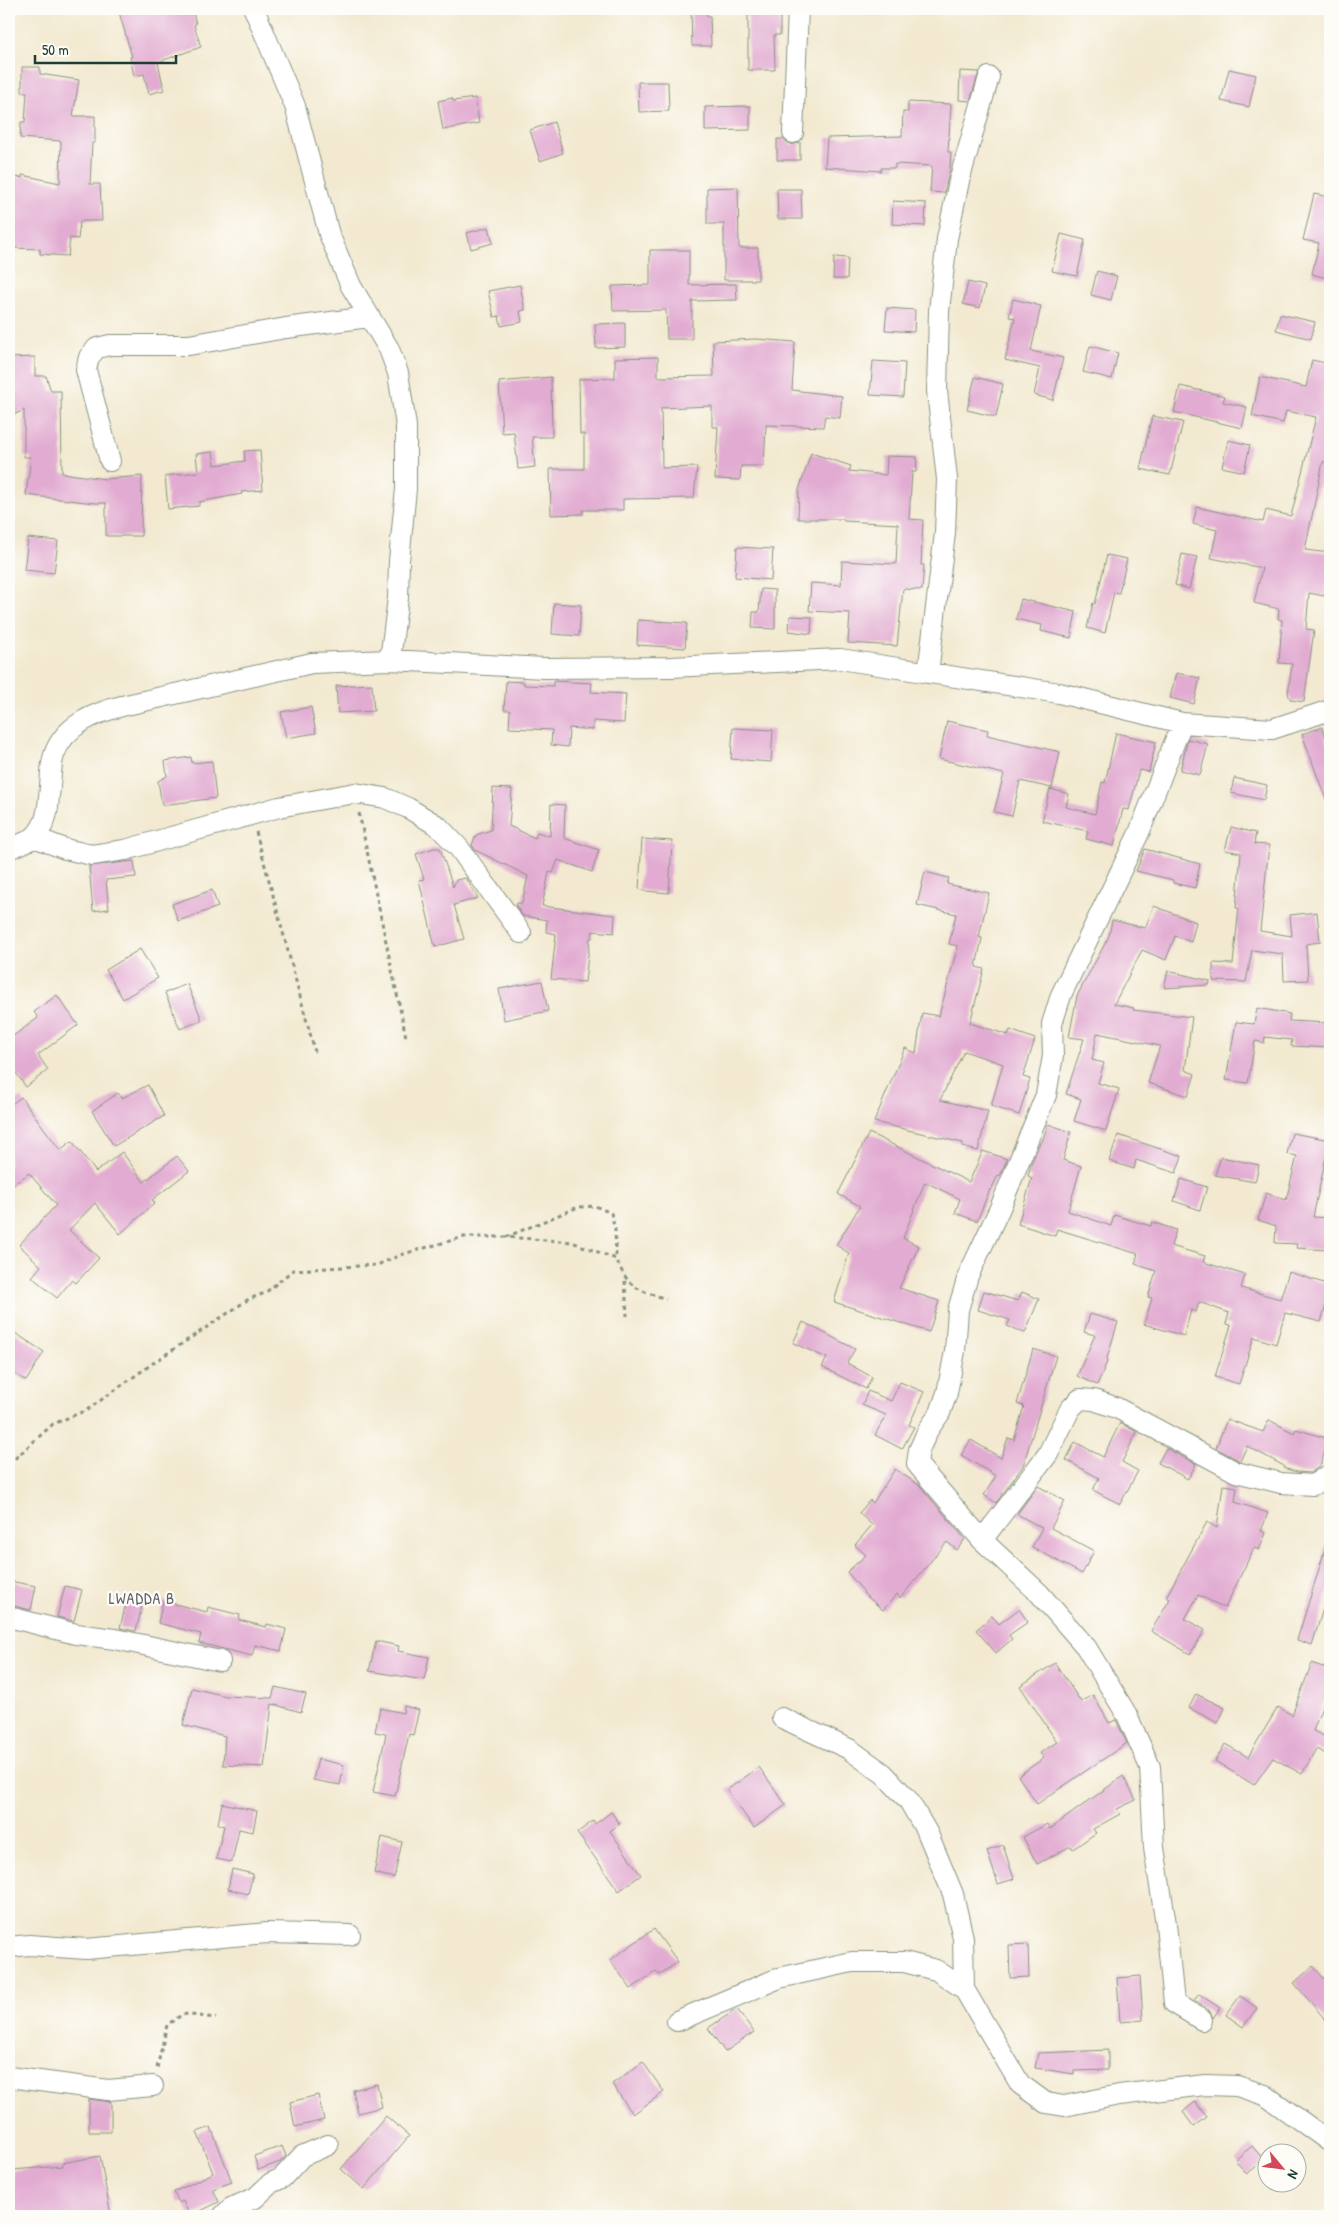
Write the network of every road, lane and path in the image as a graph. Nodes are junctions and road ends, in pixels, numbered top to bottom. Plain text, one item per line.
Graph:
1 (254, 9) edge
2 (798, 9) edge
3 (989, 77) dead end
4 (793, 133) dead end
5 (369, 316) junction
6 (110, 461) dead end
7 (390, 660) junction
8 (928, 673) junction
9 (1330, 710) edge
10 (1182, 723) junction
11 (355, 793) junction
12 (251, 814) junction
13 (34, 837) junction
14 (9, 849) edge
15 (521, 933) dead end
16 (406, 1037) dead end
17 (315, 1052) dead end
18 (506, 1237) junction
19 (616, 1259) junction
20 (626, 1280) junction
21 (666, 1299) dead end
22 (627, 1316) dead end
23 (9, 1464) edge
24 (1330, 1474) edge
25 (982, 1540) junction
26 (9, 1616) edge
27 (220, 1661) dead end
28 (782, 1718) dead end
29 (350, 1935) dead end
30 (9, 1947) edge
31 (964, 1989) junction
32 (216, 2018) dead end
33 (1202, 2020) dead end
34 (677, 2021) dead end
35 (9, 2077) edge
36 (153, 2086) joint
37 (1330, 2142) edge
38 (328, 2145) dead end
39 (223, 2216) edge

1 - 5 street
2 - 4 street
3 - 8 street
5 - 6 street
5 - 7 street
7 - 8 street
7 - 13 street
8 - 10 street
9 - 10 street
10 - 25 street
11 - 12 street
11 - 15 street
11 - 16 path
12 - 13 street
12 - 17 path
13 - 14 street
18 - 19 path
18 - 19 path
18 - 23 path
19 - 20 path
20 - 21 path
20 - 22 path
24 - 25 street
25 - 33 street
26 - 27 street
28 - 31 street
29 - 30 street
31 - 34 street
31 - 37 street
32 - 36 path
35 - 36 street
38 - 39 street

